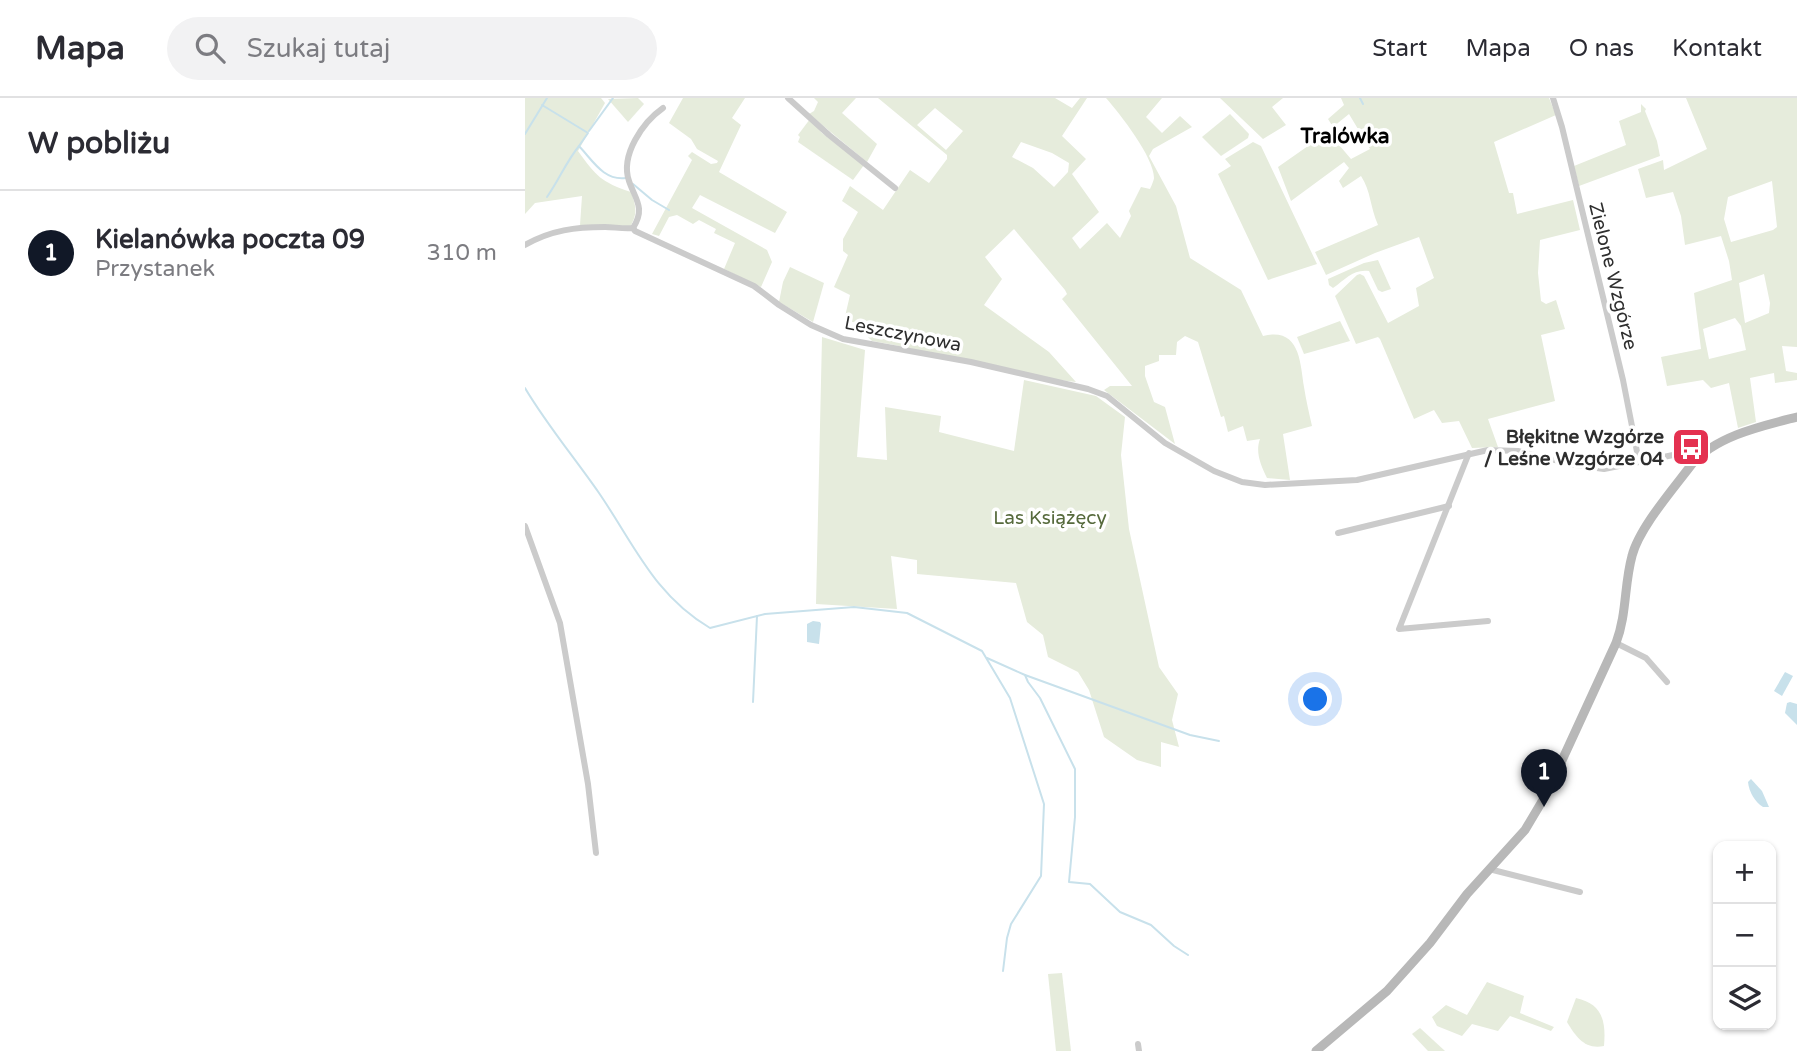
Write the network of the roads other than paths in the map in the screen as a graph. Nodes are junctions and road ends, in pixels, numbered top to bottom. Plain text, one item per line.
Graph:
1 (788, 98) edge
2 (1553, 98) edge
3 (663, 108) dead end
4 (895, 188) dead end
5 (633, 228) junction
6 (525, 245) edge
7 (1797, 416) edge
8 (1469, 453) junction
9 (1701, 453) junction
10 (1639, 462) junction
11 (1449, 506) junction
12 (525, 526) edge
13 (1338, 533) dead end
14 (1488, 621) dead end
15 (1616, 643) junction
16 (1667, 682) dead end
17 (596, 853) dead end
18 (1489, 869) junction
19 (1580, 892) dead end
20 (1316, 1051) edge

1 - 4 street
2 - 10 street, Zielone Wzgórze
3 - 5 street
5 - 6 street
5 - 8 street, Leszczynowa
7 - 9 street
8 - 10 street
8 - 11 street
9 - 10 street
9 - 15 street
11 - 13 street
11 - 14 street
12 - 17 street
15 - 16 street
15 - 18 street
18 - 19 street
18 - 20 street

